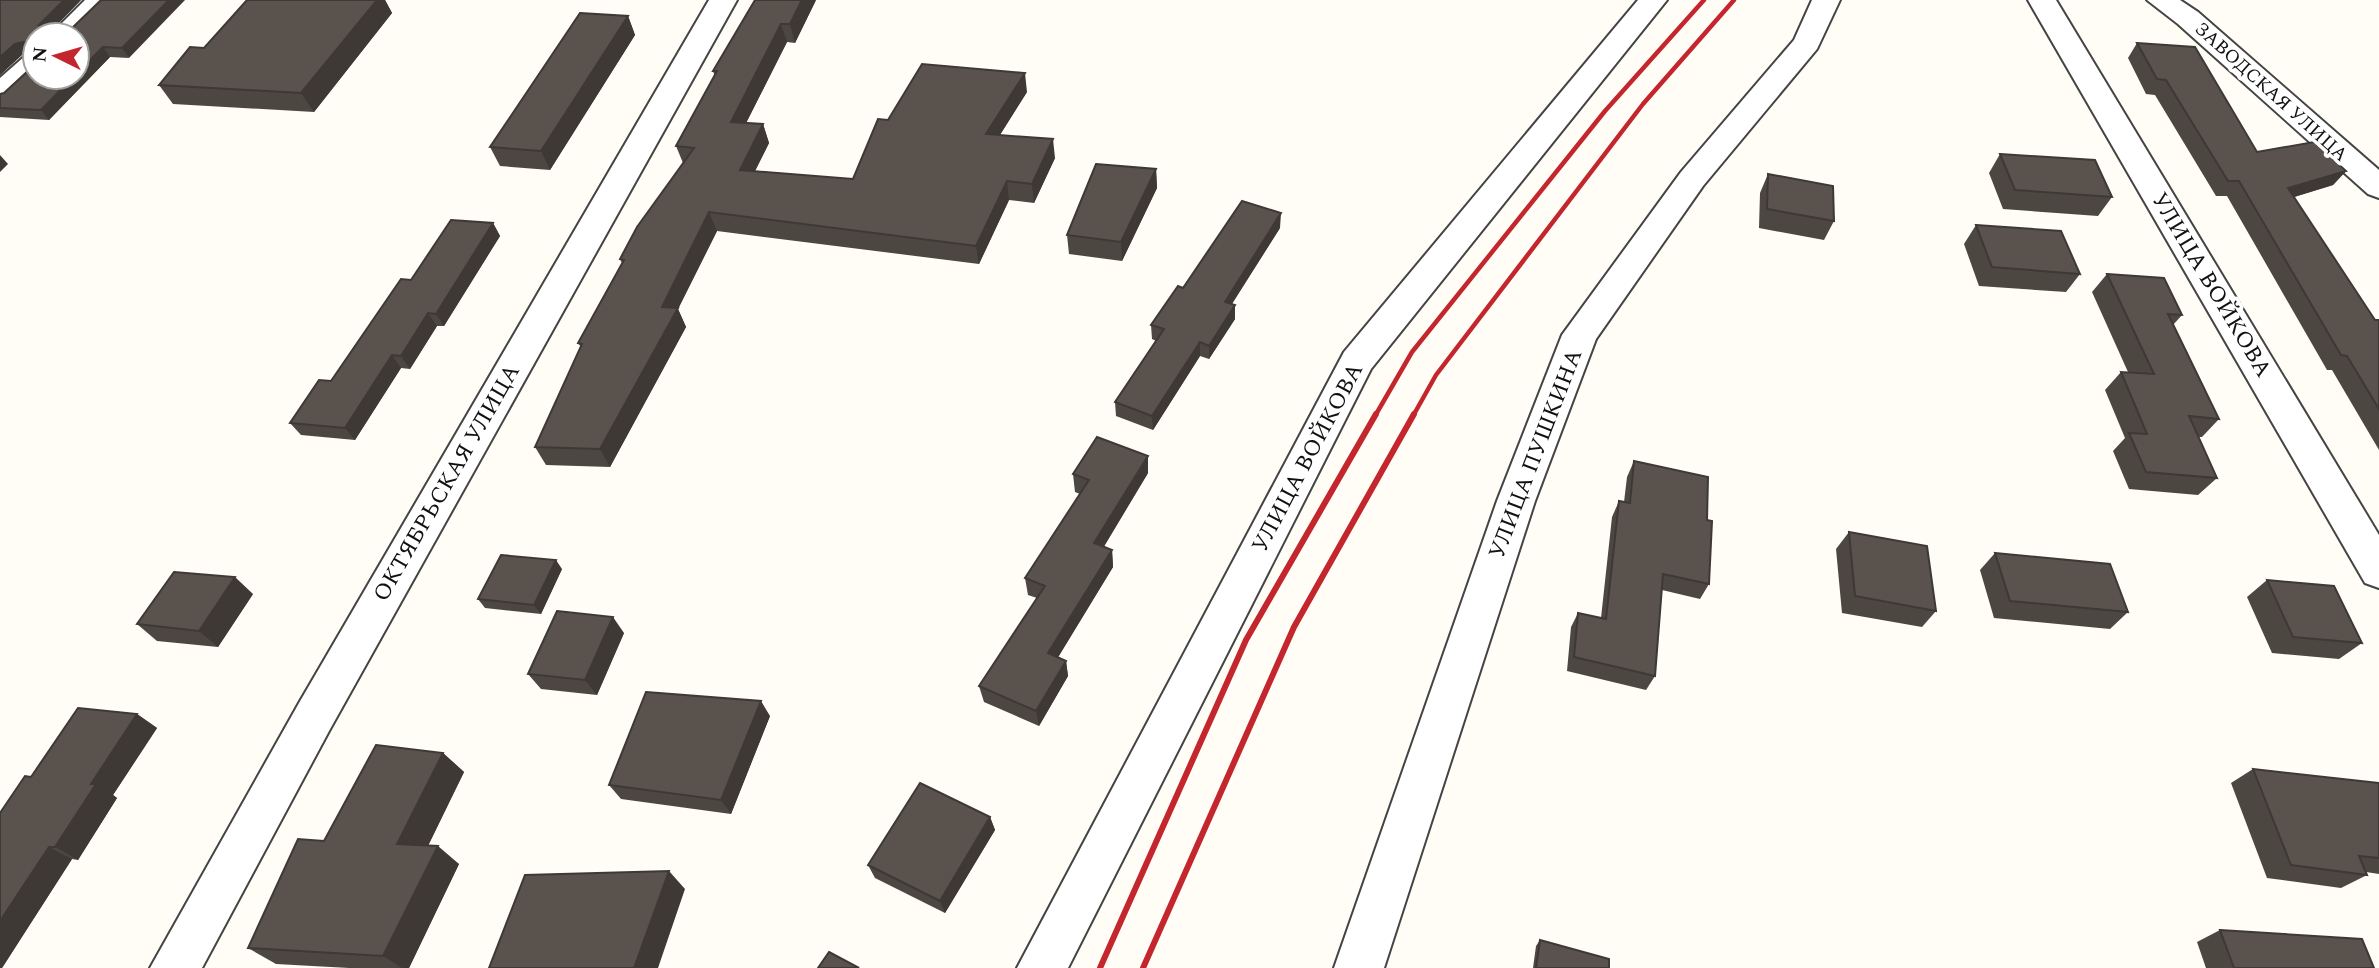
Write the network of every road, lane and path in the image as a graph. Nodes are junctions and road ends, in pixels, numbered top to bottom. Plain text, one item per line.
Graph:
1 (101, 0) edge
2 (723, 0) edge
3 (1653, 0) edge
4 (1826, 0) edge
5 (2042, 0) edge
6 (2161, 0) edge
7 (79, 21) edge
8 (21, 74) edge
9 (0, 94) edge
10 (2379, 187) edge
11 (2379, 570) edge
12 (176, 968) edge
13 (1042, 968) edge
14 (1359, 968) edge

1 - 7 street
2 - 12 street, ОКТЯБРЬСКАЯ УЛИЦА
3 - 13 street, УЛИЦА ВОЙКОВА
4 - 14 street, УЛИЦА ПУШКИНА
5 - 11 street, УЛИЦА ВОЙКОВА
6 - 10 street, ЗАВОДСКАЯ УЛИЦА
8 - 9 street

